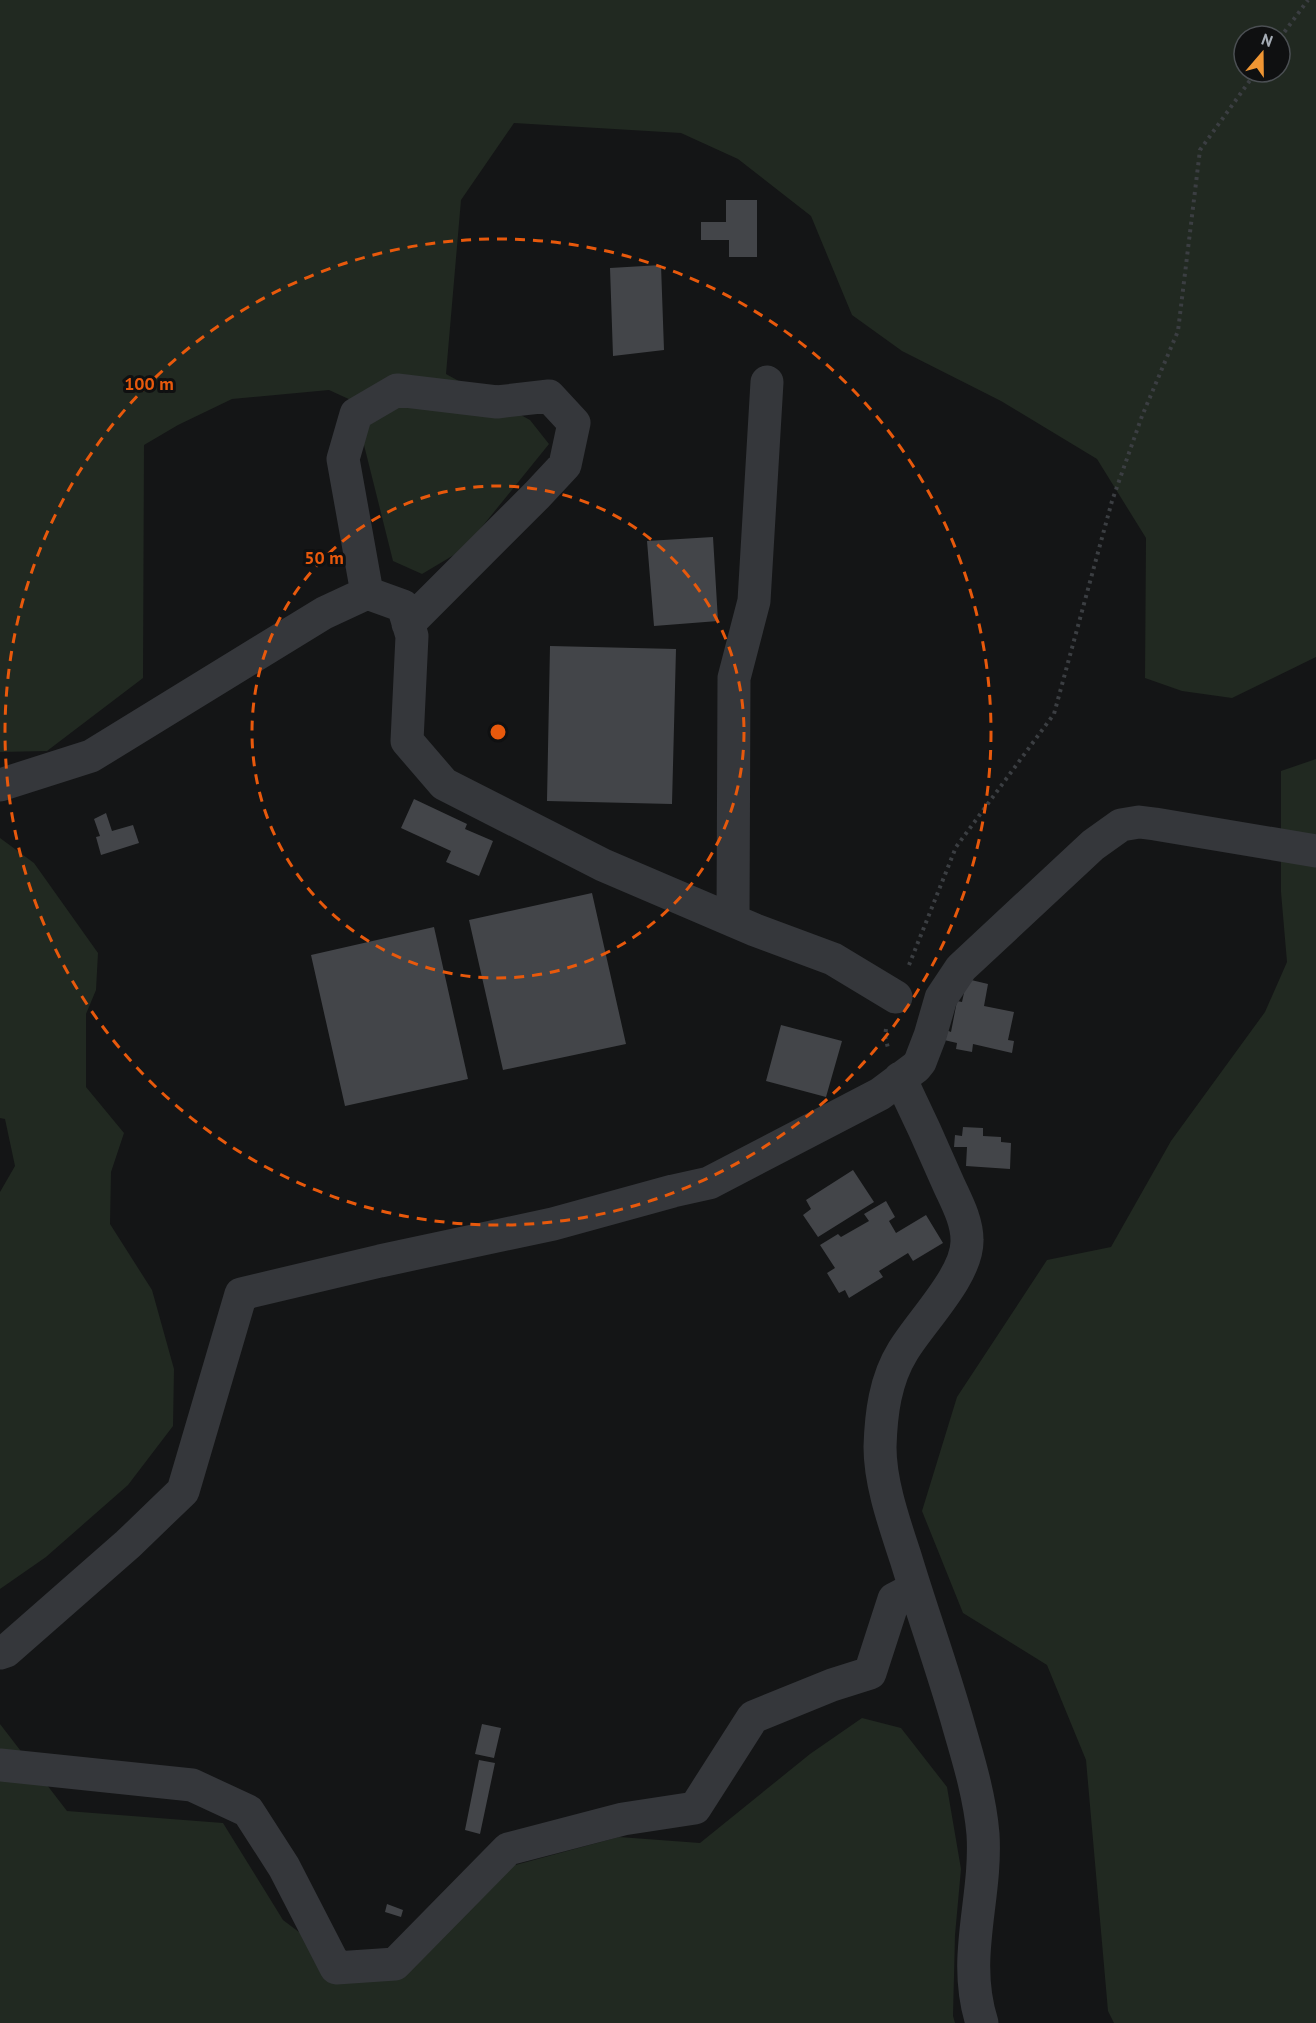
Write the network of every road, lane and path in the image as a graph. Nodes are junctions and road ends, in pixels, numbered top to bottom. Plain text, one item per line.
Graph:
1 (1308, 0) edge
2 (1290, 24) edge
3 (1247, 84) edge
4 (767, 382) dead end
5 (367, 593) junction
6 (408, 624) junction
7 (0, 785) edge
8 (1316, 851) edge
9 (733, 920) junction
10 (896, 997) junction
11 (900, 1078) junction
12 (915, 1588) junction
13 (0, 1653) edge
14 (0, 1765) edge
15 (982, 2023) edge

1 - 2 path
3 - 10 path
4 - 9 street
5 - 6 street
5 - 6 street
5 - 7 street
6 - 9 street
8 - 11 street
9 - 10 street
10 - 11 path
11 - 12 street
11 - 13 street
12 - 14 street
12 - 15 street

